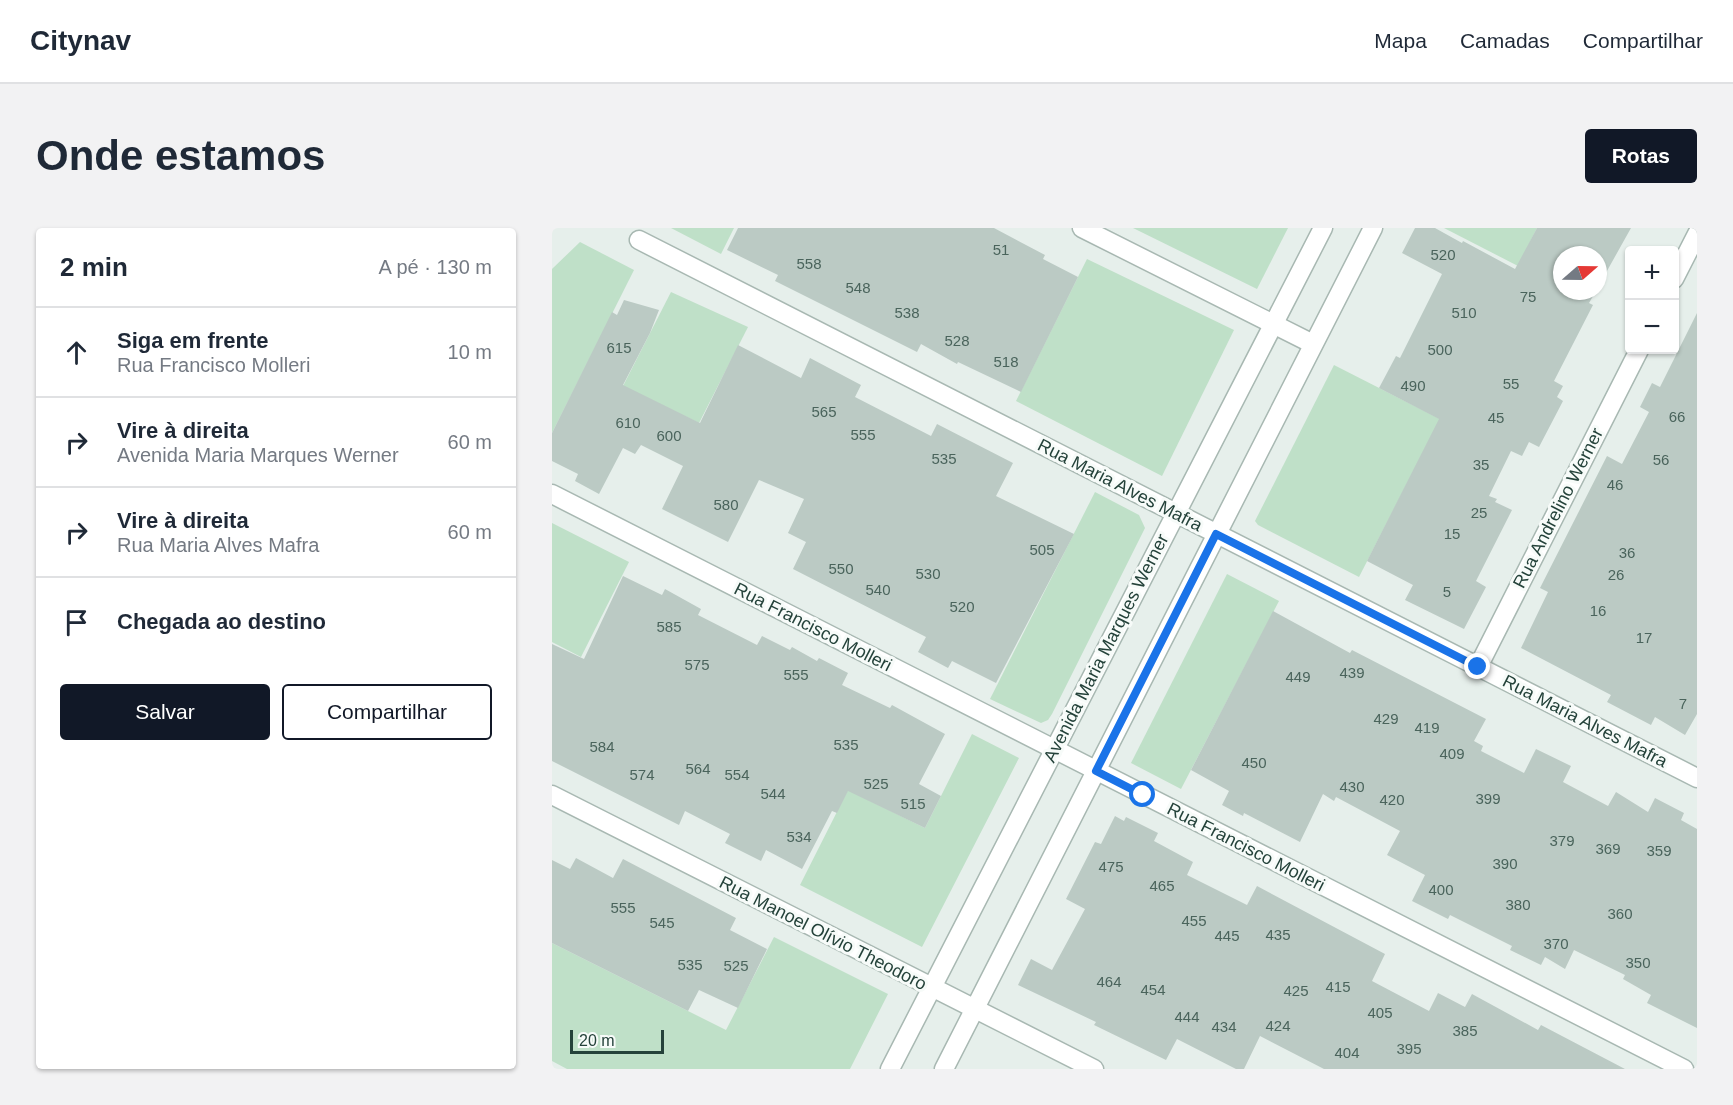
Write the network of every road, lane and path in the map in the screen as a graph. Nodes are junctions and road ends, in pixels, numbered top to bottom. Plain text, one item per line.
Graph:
1 (1082, 228) edge
2 (1323, 228) edge
3 (1373, 228) edge
4 (1697, 234) edge
5 (639, 240) dead end
6 (1679, 269) edge
7 (1273, 325) junction
8 (1313, 344) junction
9 (1637, 354) edge
10 (552, 494) edge
11 (1175, 514) junction
12 (1216, 534) junction
13 (1478, 667) junction
14 (1054, 750) junction
15 (1096, 771) junction
16 (1697, 778) edge
17 (552, 795) edge
18 (932, 988) junction
19 (975, 1009) junction
20 (890, 1069) edge
21 (944, 1069) edge
22 (1094, 1069) edge
23 (1684, 1069) edge

1 - 7 street
2 - 7 street, Avenida Maria Marques Werner
3 - 8 street
4 - 6 street
5 - 11 street, Rua Maria Alves Mafra
7 - 8 street
7 - 11 street, Avenida Maria Marques Werner
8 - 12 street
9 - 13 street, Rua Andrelino Werner
10 - 14 street, Rua Francisco Molleri
11 - 12 street, Rua Maria Alves Mafra
11 - 14 street, Avenida Maria Marques Werner
12 - 13 street, Rua Maria Alves Mafra
12 - 15 street
13 - 16 street, Rua Maria Alves Mafra
14 - 15 street, Rua Francisco Molleri
14 - 18 street, Avenida Maria Marques Werner
15 - 19 street
15 - 23 street, Rua Francisco Molleri
17 - 18 street, Rua Manoel Olívio Theodoro
18 - 19 street, Rua Manoel Olívio Theodoro
18 - 20 street, Avenida Maria Marques Werner
19 - 21 street
19 - 22 street, Rua Manoel Olívio Theodoro

